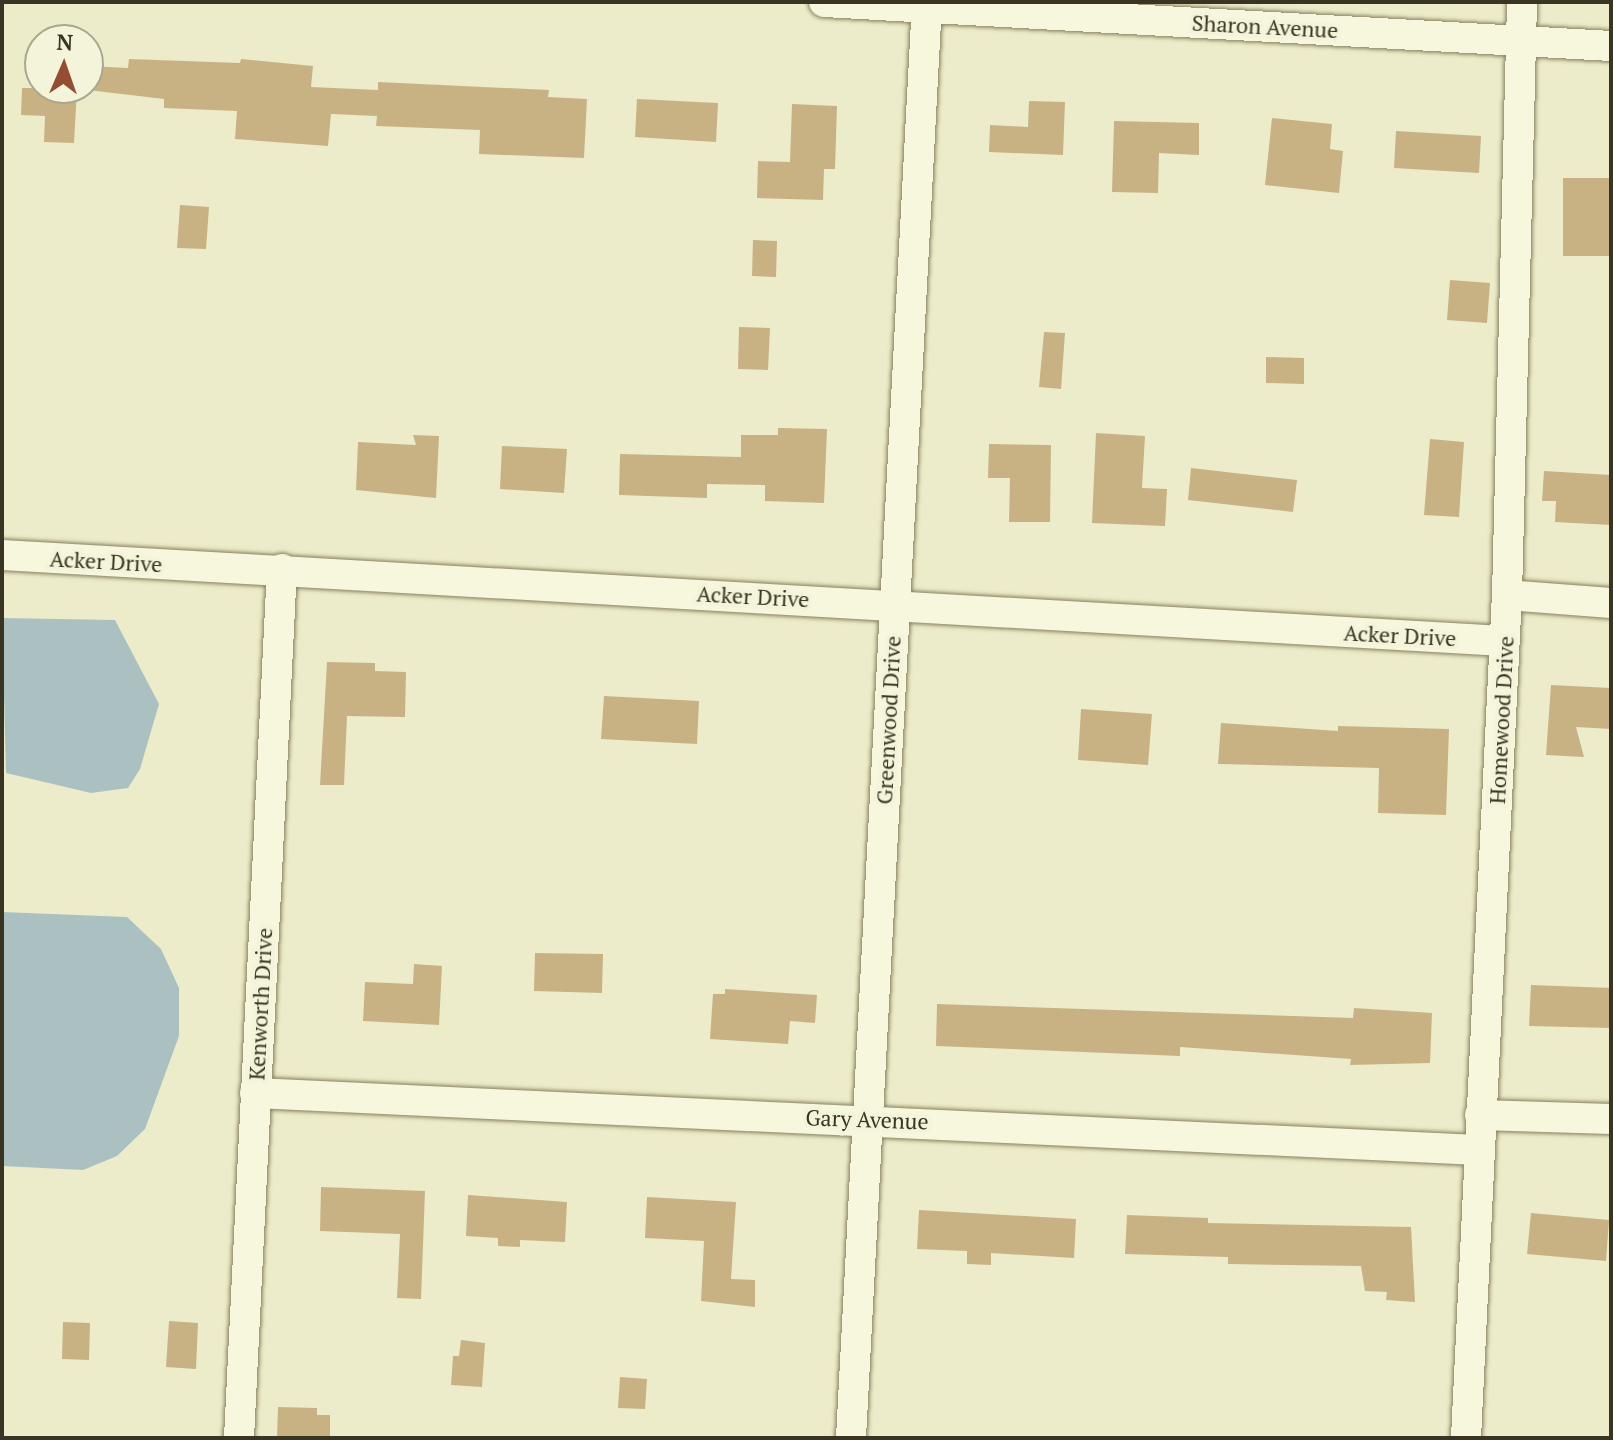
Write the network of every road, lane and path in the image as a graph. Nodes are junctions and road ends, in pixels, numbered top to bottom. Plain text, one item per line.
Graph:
1 (824, 2) edge
2 (1522, 2) edge
3 (927, 5) edge
4 (1520, 41) junction
5 (1611, 46) edge
6 (2, 555) edge
7 (282, 569) junction
8 (1507, 595) junction
9 (1611, 603) edge
10 (896, 604) junction
11 (1504, 641) junction
12 (255, 1093) junction
13 (1480, 1115) junction
14 (870, 1119) junction
15 (1611, 1119) edge
16 (1479, 1150) junction
17 (239, 1438) edge
18 (851, 1438) edge
19 (1466, 1438) edge

1 - 3 street, Sharon Avenue
2 - 4 street, Homewood Drive
3 - 4 street, Sharon Avenue
3 - 10 street, Greenwood Drive
4 - 5 street, Sharon Avenue
4 - 8 street, Homewood Drive
6 - 7 street, Acker Drive
7 - 10 street, Acker Drive
7 - 12 street, Kenworth Drive
8 - 9 street
8 - 11 street, Homewood Drive
10 - 11 street, Acker Drive
10 - 14 street, Greenwood Drive
11 - 13 street, Homewood Drive
12 - 14 street, Gary Avenue
12 - 17 street, Kenworth Drive
13 - 15 street
13 - 16 street, Homewood Drive
14 - 16 street, Gary Avenue
14 - 18 street, Greenwood Drive
16 - 19 street, Homewood Drive

